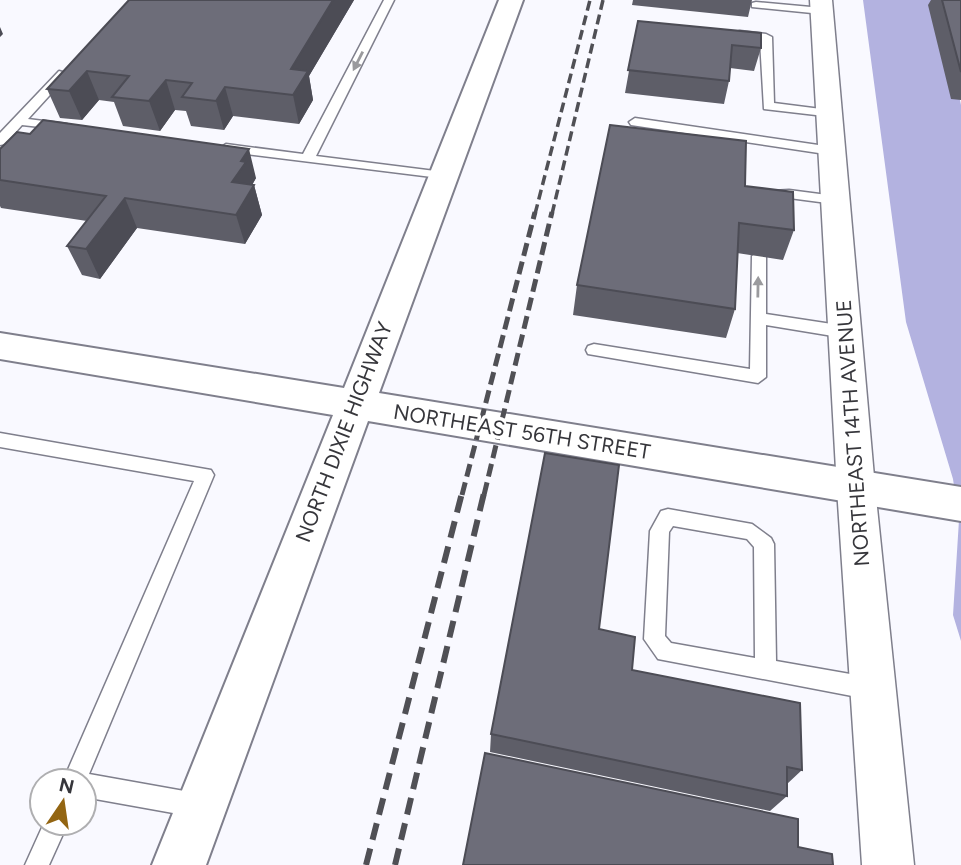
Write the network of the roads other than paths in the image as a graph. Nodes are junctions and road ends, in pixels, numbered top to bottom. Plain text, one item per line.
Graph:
1 (389, 0) edge
2 (511, 0) edge
3 (756, 5) dead end
4 (821, 5) edge
5 (727, 33) edge
6 (71, 66) edge
7 (829, 114) junction
8 (18, 121) junction
9 (635, 121) dead end
10 (73, 128) edge
11 (0, 141) edge
12 (211, 146) edge
13 (832, 151) junction
14 (308, 158) junction
15 (443, 176) junction
16 (835, 200) junction
17 (758, 208) edge
18 (759, 256) dead end
19 (758, 318) junction
20 (845, 332) junction
21 (0, 346) edge
22 (594, 350) dead end
23 (353, 406) junction
24 (0, 440) edge
25 (856, 488) junction
26 (956, 504) edge
27 (766, 670) junction
28 (873, 689) junction
29 (81, 767) edge
30 (98, 788) edge
31 (201, 806) junction
32 (50, 837) edge
33 (37, 865) edge
34 (179, 865) edge
35 (888, 865) edge

1 -> 14 lane
2 - 15 main road, NORTH DIXIE HIGHWAY
3 - 4 lane
4 - 7 street, NORTHEAST 14TH AVENUE
5 - 7 lane
6 - 8 lane
7 - 13 street, NORTHEAST 14TH AVENUE
8 - 10 lane
8 - 11 lane
9 - 13 lane
12 - 14 lane
13 - 16 street, NORTHEAST 14TH AVENUE
14 - 15 lane
15 - 23 main road, NORTH DIXIE HIGHWAY
16 - 17 lane
16 - 20 street, NORTHEAST 14TH AVENUE
19 -> 18 lane
19 - 20 lane
19 - 22 lane
20 - 25 street, NORTHEAST 14TH AVENUE
21 - 23 main road, NORTHEAST 56TH STREET
23 - 25 main road, NORTHEAST 56TH STREET
23 - 31 main road, NORTH DIXIE HIGHWAY
24 - 29 lane
25 - 26 main road, NORTHEAST 56TH STREET
25 - 28 street, NORTHEAST 14TH AVENUE
27 - 27 lane
27 - 28 lane
28 - 35 street, NORTHEAST 14TH AVENUE
30 - 31 lane
31 - 34 main road, NORTH DIXIE HIGHWAY
32 - 33 lane

